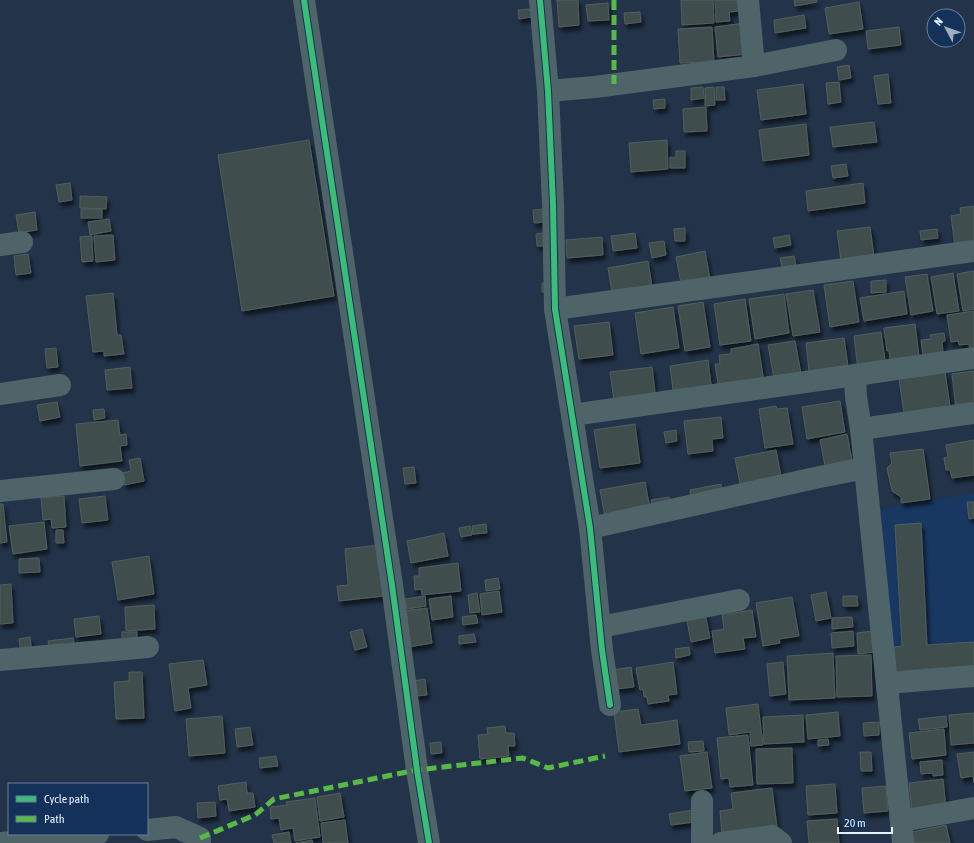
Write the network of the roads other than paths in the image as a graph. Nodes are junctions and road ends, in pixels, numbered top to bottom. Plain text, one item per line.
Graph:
1 (304, 0) edge
2 (540, 0) edge
3 (748, 0) edge
4 (836, 50) dead end
5 (754, 66) junction
6 (548, 91) junction
7 (22, 242) dead end
8 (0, 245) edge
9 (974, 251) edge
10 (554, 309) junction
11 (974, 358) edge
12 (855, 375) junction
13 (60, 385) dead end
14 (0, 394) edge
15 (974, 413) edge
16 (572, 415) junction
17 (861, 429) junction
18 (865, 468) junction
19 (114, 479) dead end
20 (0, 491) edge
21 (590, 528) junction
22 (740, 600) dead end
23 (600, 627) junction
24 (148, 647) dead end
25 (0, 660) edge
26 (974, 676) edge
27 (887, 683) junction
28 (610, 705) dead end
29 (702, 801) dead end
30 (974, 808) edge
31 (901, 821) junction
32 (148, 830) edge
33 (87, 835) edge
34 (0, 843) edge
35 (200, 843) edge
36 (428, 843) edge
37 (702, 843) edge
38 (722, 843) edge
39 (782, 843) edge
40 (903, 843) edge

1 - 36 street
2 - 6 street
3 - 5 street
4 - 5 street
5 - 6 street
6 - 10 street
7 - 8 street
9 - 10 street
10 - 16 street
11 - 12 street
12 - 16 street
12 - 17 street
13 - 14 street
15 - 17 street
16 - 21 street
17 - 18 street
18 - 21 street
18 - 27 street
19 - 20 street
21 - 23 street
22 - 23 street
23 - 28 street
24 - 25 street
26 - 27 street
27 - 31 street
29 - 37 street
30 - 31 street
31 - 40 street
32 - 35 street
33 - 34 street
38 - 39 street

